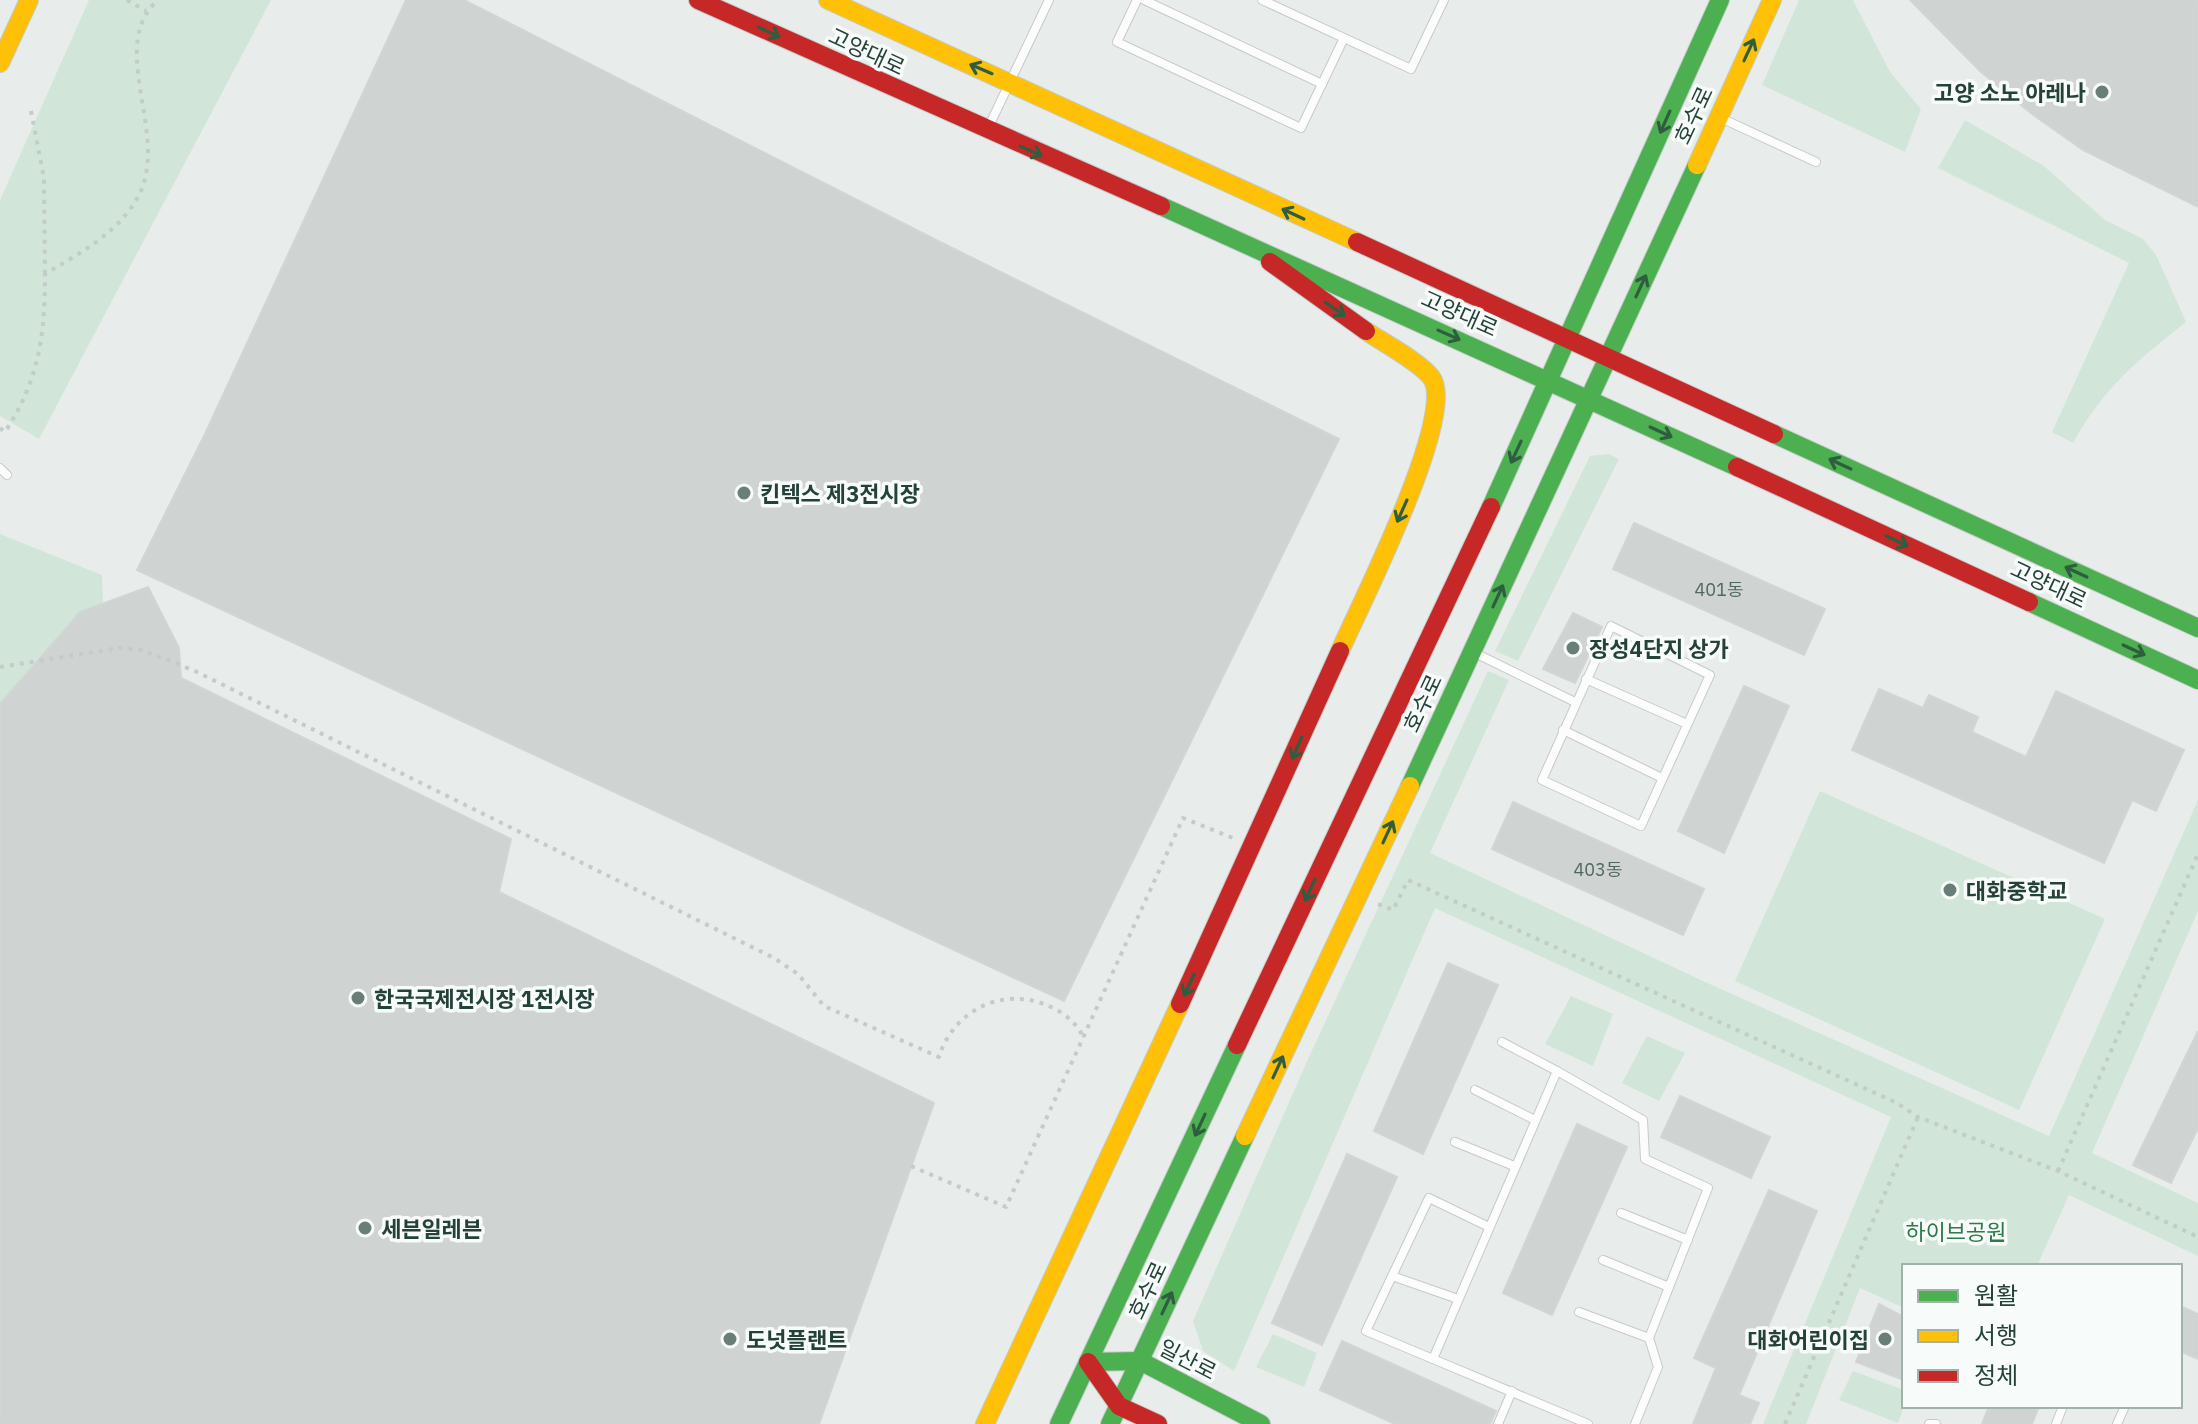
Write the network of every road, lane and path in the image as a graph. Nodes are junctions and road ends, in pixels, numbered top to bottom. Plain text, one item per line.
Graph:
1 (29, 0) edge
2 (127, 0) edge
3 (158, 0) edge
4 (698, 0) edge
5 (828, 0) edge
6 (1049, 0) edge
7 (1137, 0) edge
8 (1144, 0) edge
9 (1262, 0) edge
10 (1444, 0) edge
11 (1720, 0) edge
12 (1772, 0) edge
13 (146, 11) junction
14 (1344, 38) junction
15 (0, 63) edge
16 (1010, 82) junction
17 (1322, 84) junction
18 (31, 111) dead end
19 (1718, 117) junction
20 (986, 131) junction
21 (1816, 162) dead end
22 (1248, 247) junction
23 (45, 274) junction
24 (1567, 342) junction
25 (1609, 357) junction
26 (1550, 382) junction
27 (1591, 399) junction
28 (0, 428) edge
29 (2198, 628) edge
30 (1473, 652) junction
31 (0, 667) edge
32 (1586, 679) junction
33 (2198, 680) edge
34 (1575, 702) junction
35 (1687, 724) junction
36 (1563, 730) junction
37 (1662, 778) junction
38 (1235, 839) dead end
39 (2198, 854) edge
40 (1371, 901) dead end
41 (1083, 1037) junction
42 (1502, 1042) dead end
43 (1557, 1071) junction
44 (1475, 1090) dead end
45 (1918, 1117) junction
46 (1535, 1120) junction
47 (1455, 1142) dead end
48 (911, 1166) dead end
49 (1514, 1166) junction
50 (2058, 1171) junction
51 (1621, 1213) dead end
52 (1489, 1227) junction
53 (2198, 1237) edge
54 (1688, 1240) junction
55 (1603, 1260) dead end
56 (1392, 1276) junction
57 (1669, 1287) junction
58 (1458, 1299) junction
59 (1579, 1312) dead end
60 (1649, 1338) junction
61 (1433, 1359) junction
62 (1140, 1361) junction
63 (1088, 1362) junction
64 (1512, 1391) junction
65 (1119, 1406) junction
66 (985, 1424) edge
67 (1059, 1424) edge
68 (1110, 1424) edge
69 (1158, 1424) edge
70 (1261, 1424) edge
71 (1498, 1424) edge
72 (1588, 1424) edge
73 (1635, 1424) edge
74 (1785, 1424) edge
75 (1929, 1424) edge
76 (1936, 1424) edge

1 - 15 main road
2 - 13 path
3 - 13 path
4 -> 20 main road, 고양대로
16 -> 5 main road, 고양대로
6 - 16 lane
7 - 17 lane
8 - 17 lane
9 - 14 lane
10 - 14 lane
11 -> 24 main road, 호수로
19 -> 12 main road, 호수로
13 - 23 path
14 - 17 lane
16 - 20 lane
24 -> 16 main road, 고양대로
18 - 23 path
19 - 21 lane
25 -> 19 main road, 호수로
20 -> 22 main road, 고양대로
22 -> 26 main road, 고양대로
22 -> 66 main road
23 - 28 path
24 - 25 main road, 고양대로
24 - 26 main road, 호수로
25 - 27 main road, 호수로
29 -> 25 main road, 고양대로
26 - 27 main road, 고양대로
26 -> 63 main road, 호수로
30 -> 27 main road, 호수로
27 -> 33 main road, 고양대로
30 - 34 lane
62 -> 30 main road, 호수로
31 - 41 path
32 - 34 lane
32 - 35 lane
32 - 35 lane
34 - 36 lane
35 - 37 lane
36 - 37 lane
36 - 37 lane
38 - 41 path
39 - 50 path
40 - 45 path
41 - 48 path
42 - 43 lane
43 - 46 lane
43 - 54 lane
44 - 46 lane
45 - 50 path
45 - 74 path
46 - 49 lane
47 - 49 lane
49 - 52 lane
50 - 53 path
51 - 54 lane
52 - 56 lane
52 - 58 lane
54 - 57 lane
55 - 57 lane
56 - 58 lane
56 - 61 lane
57 - 60 lane
58 - 61 lane
59 - 60 lane
60 - 73 lane
61 - 64 lane
62 - 63 main road, 일산로
62 - 65 main road, 호수로
62 - 70 main road, 일산로
63 - 65 main road
63 - 67 main road, 호수로
64 - 71 lane
64 - 72 lane
65 - 68 main road, 호수로
65 - 69 main road
75 - 76 lane

